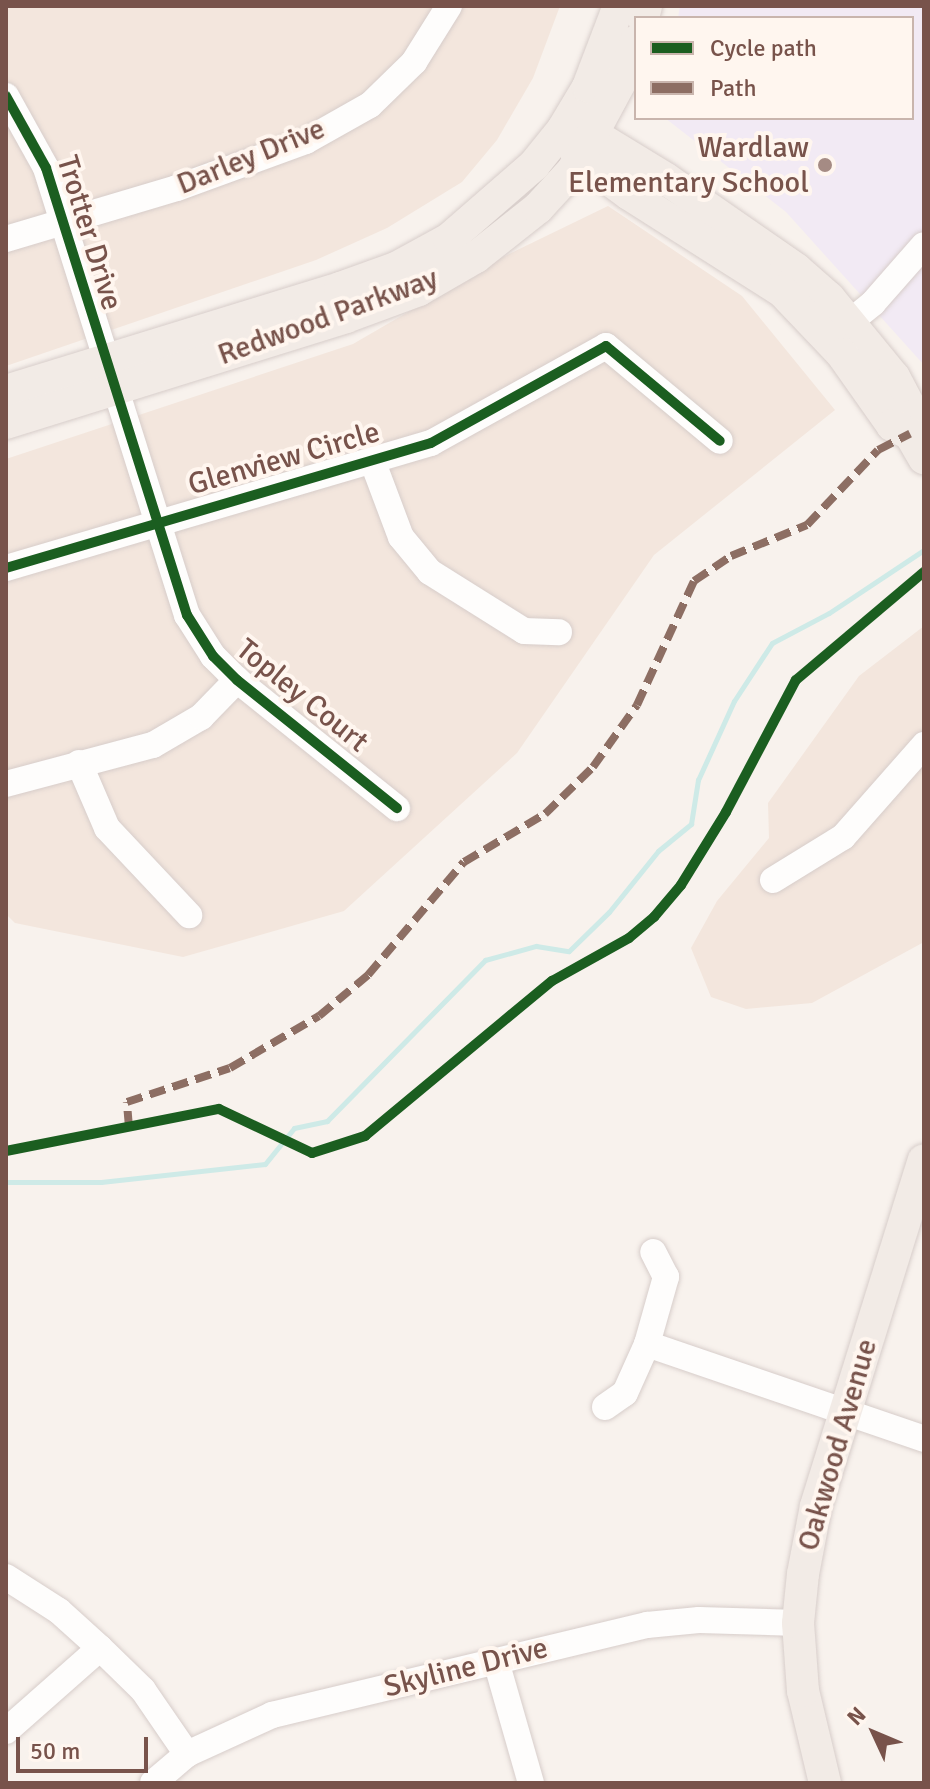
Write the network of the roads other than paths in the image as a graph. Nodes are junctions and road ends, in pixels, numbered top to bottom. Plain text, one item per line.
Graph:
1 (449, 6) edge
2 (619, 6) edge
3 (634, 45) edge
4 (6, 96) edge
5 (563, 129) junction
6 (587, 146) junction
7 (62, 222) junction
8 (6, 239) edge
9 (924, 245) edge
10 (808, 316) junction
11 (851, 321) junction
12 (108, 375) junction
13 (6, 391) edge
14 (6, 423) edge
15 (720, 441) dead end
16 (917, 446) edge
17 (372, 460) junction
18 (156, 522) junction
19 (6, 568) edge
20 (559, 632) dead end
21 (237, 680) junction
22 (924, 745) edge
23 (79, 763) junction
24 (6, 784) edge
25 (397, 808) dead end
26 (773, 880) dead end
27 (189, 915) dead end
28 (924, 1160) edge
29 (653, 1252) dead end
30 (647, 1344) junction
31 (605, 1407) dead end
32 (844, 1416) junction
33 (924, 1439) edge
34 (6, 1577) edge
35 (798, 1623) junction
36 (100, 1648) junction
37 (496, 1661) junction
38 (6, 1731) edge
39 (187, 1754) junction
40 (153, 1783) edge
41 (531, 1783) edge
42 (825, 1783) edge

1 - 7 street, Darley Drive
2 - 5 main road, Redwood Parkway
3 - 6 main road, Redwood Parkway
4 - 7 street, Trotter Drive
5 - 6 main road
5 - 12 main road, Redwood Parkway
6 - 10 main road
6 - 11 main road
6 - 12 main road, Redwood Parkway
7 - 8 street, Darley Drive
7 - 12 street, Trotter Drive
9 - 11 street
10 - 11 street
10 - 16 main road
11 - 16 main road
12 - 13 main road, Redwood Parkway
12 - 14 main road, Redwood Parkway
12 - 18 street, Trotter Drive
15 - 17 street, Glenview Circle
17 - 18 street, Glenview Circle
17 - 20 street
18 - 19 street, Glenview Circle
18 - 21 street, Topley Court
21 - 23 street
21 - 25 street, Topley Court
22 - 26 street
23 - 24 street
23 - 27 street
28 - 32 main road, Oakwood Avenue
29 - 30 street
30 - 31 street
30 - 32 street
32 - 33 street
32 - 35 main road, Oakwood Avenue
34 - 36 street
35 - 37 street, Skyline Drive
35 - 42 main road, Oakwood Avenue
36 - 38 street
36 - 39 street
37 - 39 street, Skyline Drive
37 - 41 street
39 - 40 street, Skyline Drive

